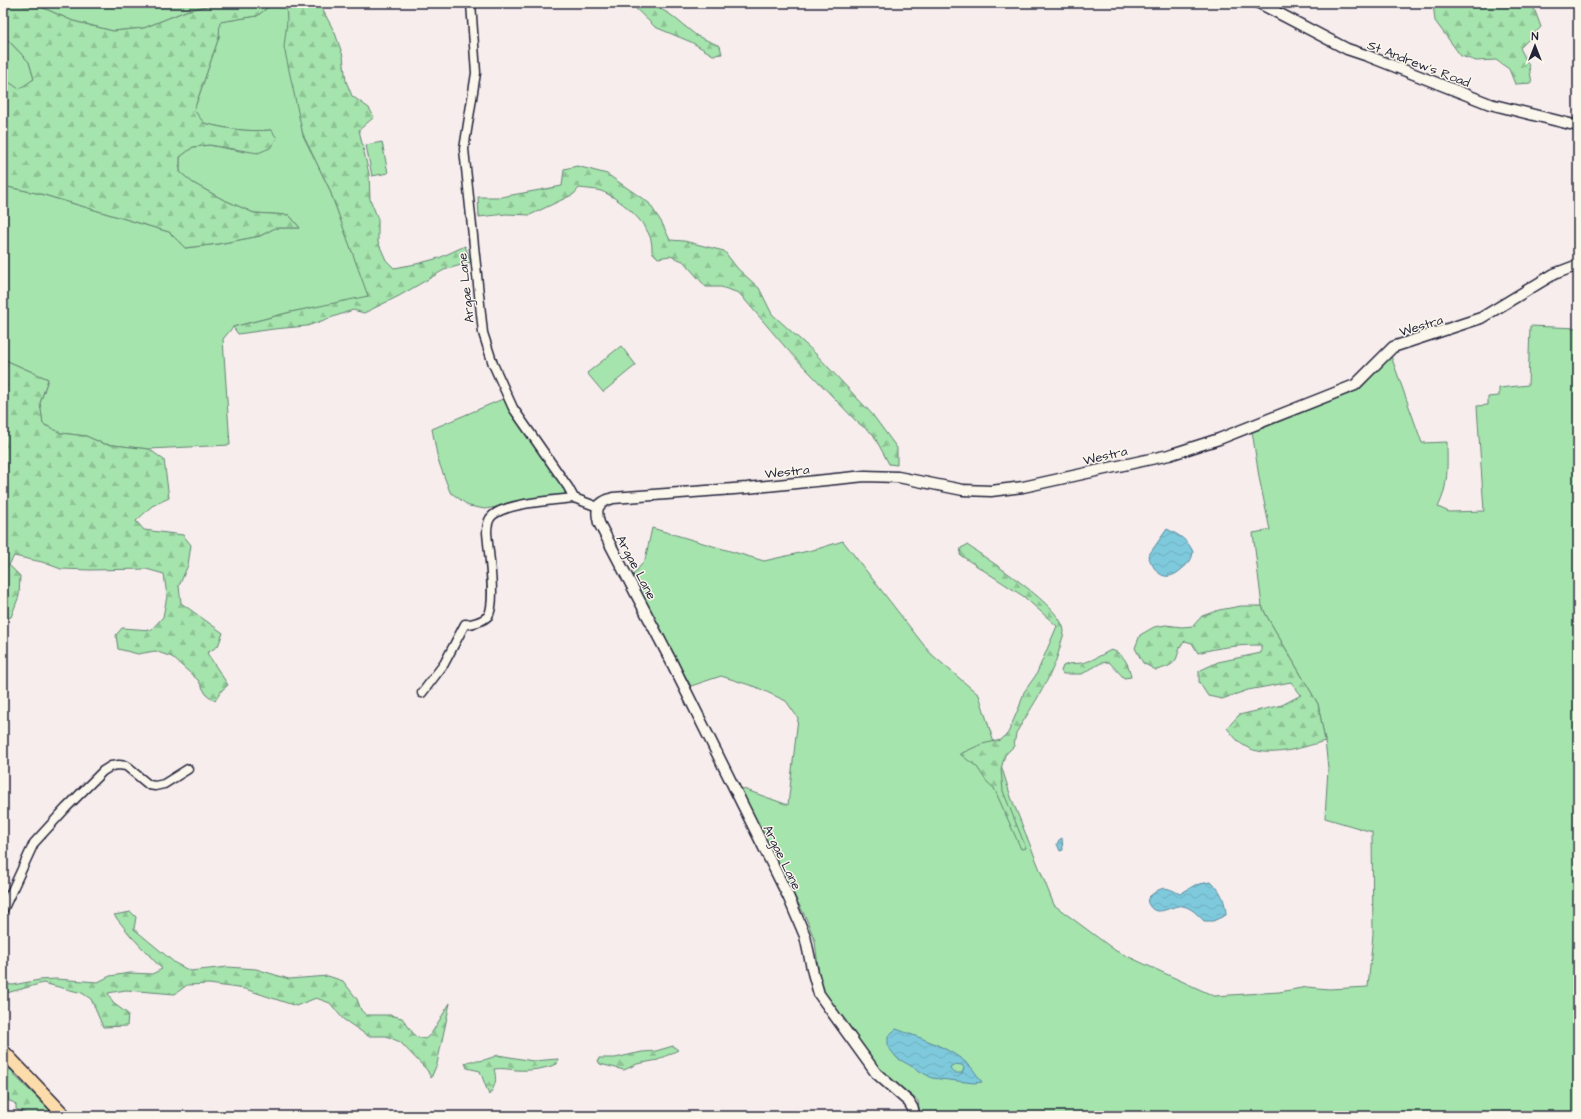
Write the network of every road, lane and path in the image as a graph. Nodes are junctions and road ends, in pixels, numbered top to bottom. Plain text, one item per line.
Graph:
1 (471, 3) edge
2 (1259, 3) edge
3 (1578, 126) edge
4 (1578, 265) edge
5 (574, 498) junction
6 (598, 507) junction
7 (422, 693) dead end
8 (188, 769) dead end
9 (3, 910) edge
10 (3, 1051) edge
11 (65, 1116) edge
12 (914, 1116) edge

1 - 5 street, Argae Lane
2 - 3 street, St Andrew's Road
4 - 6 street, Westra
5 - 6 street
5 - 7 street
6 - 12 street, Argae Lane
8 - 9 street
10 - 11 main road

